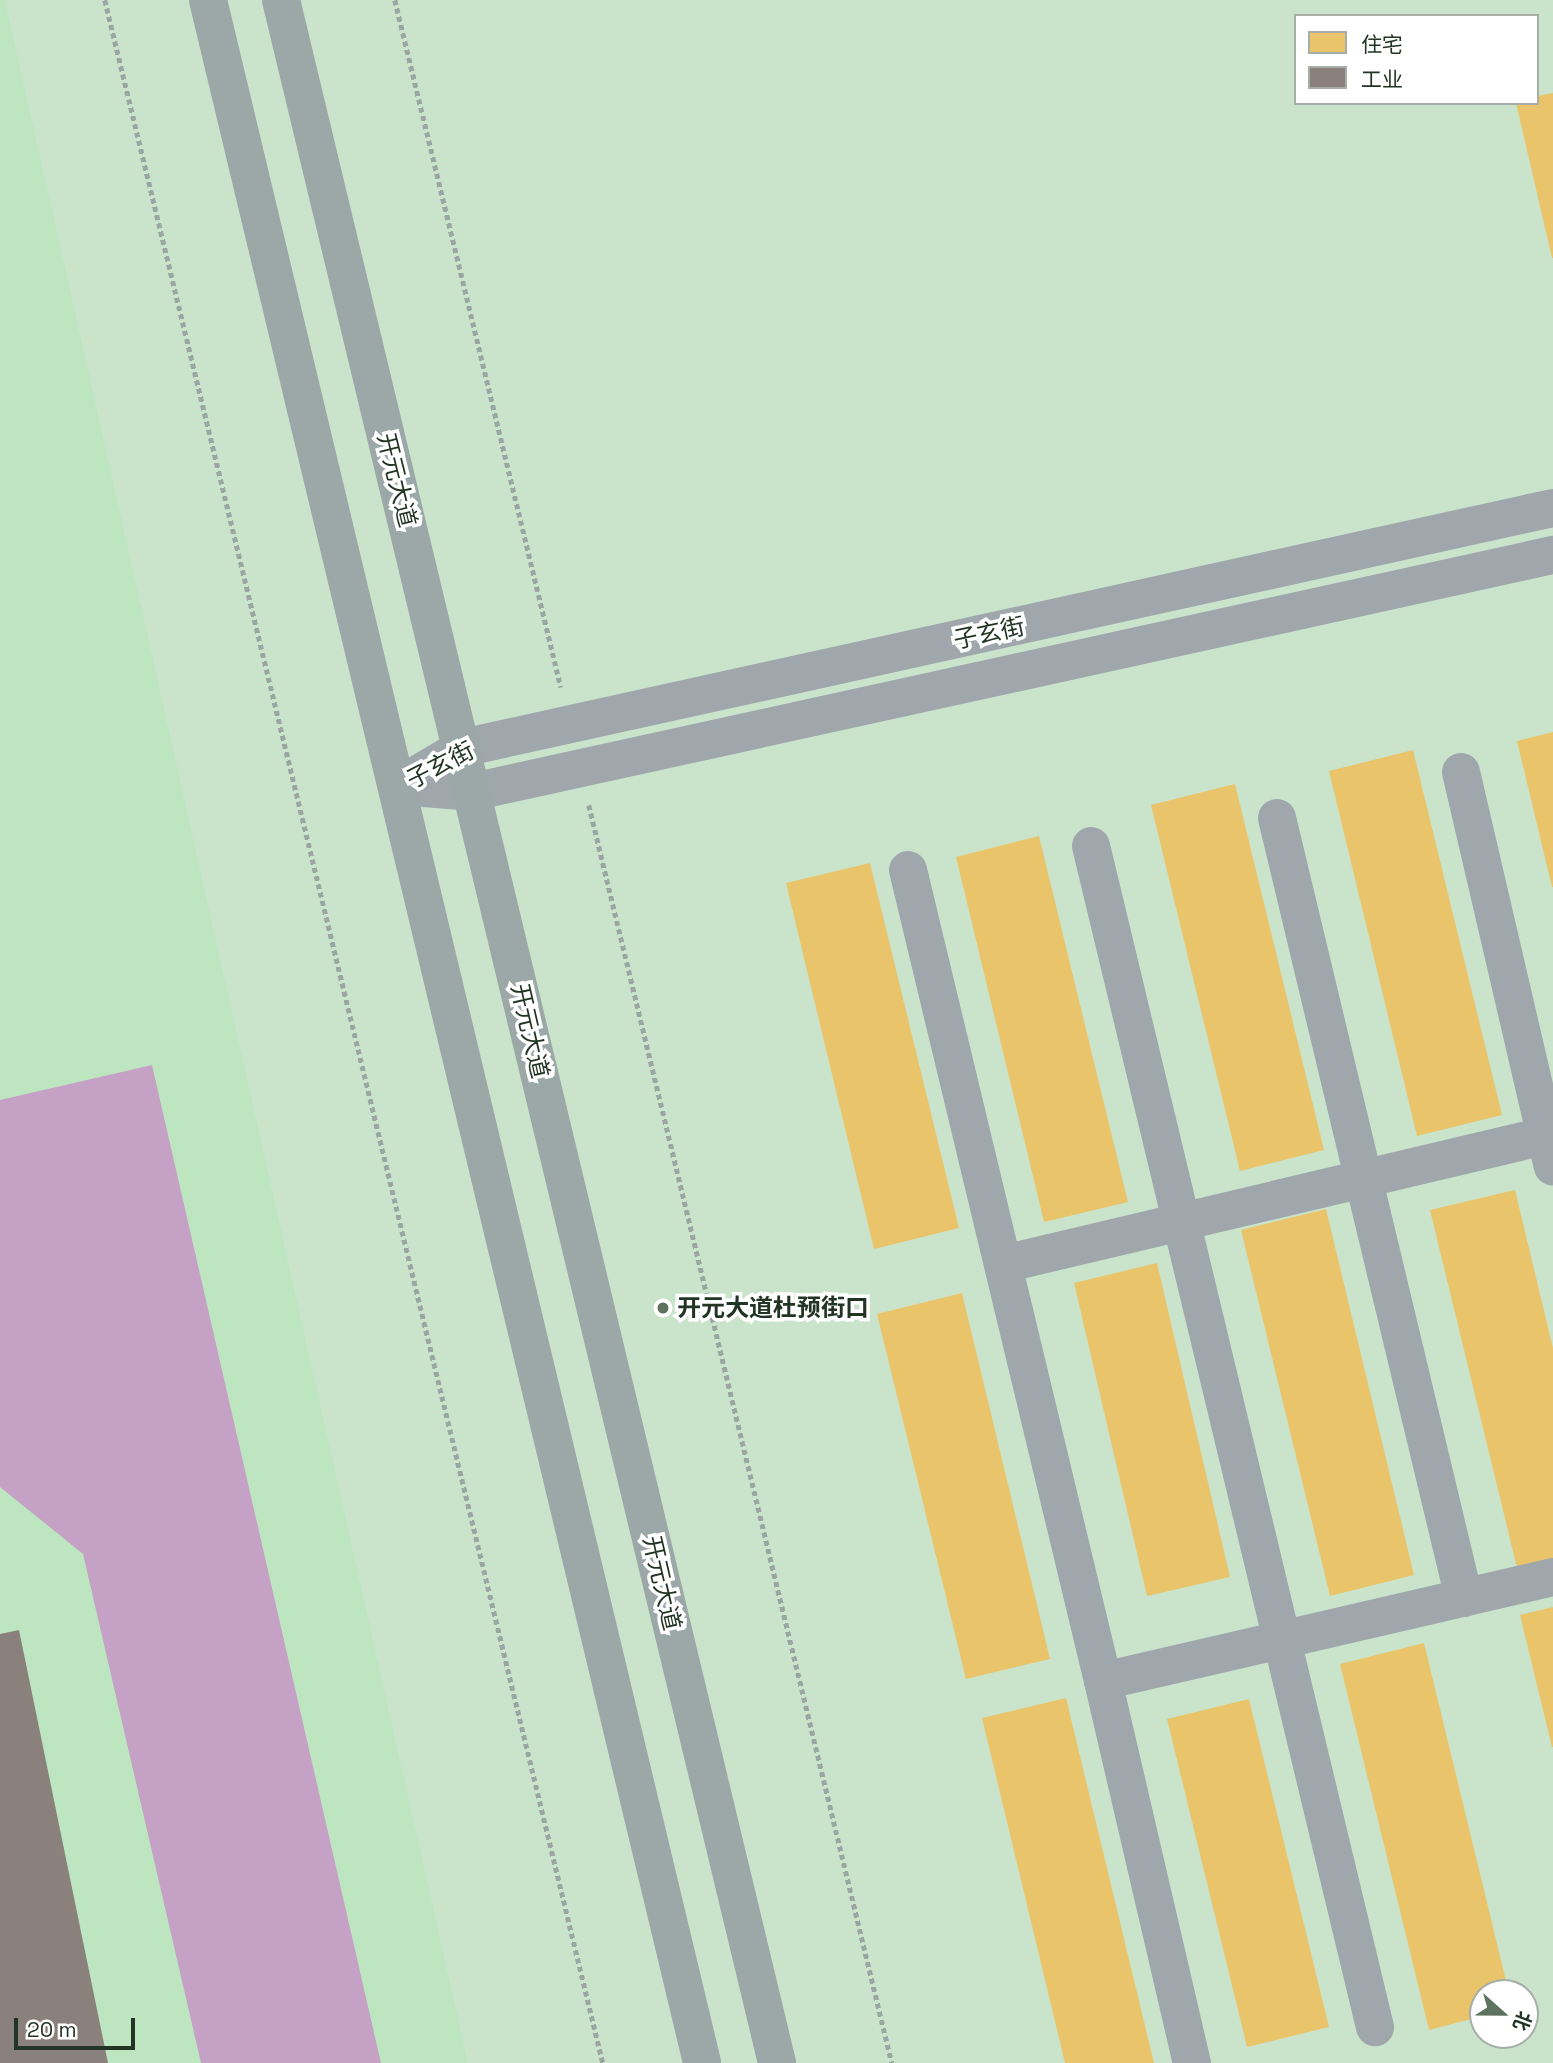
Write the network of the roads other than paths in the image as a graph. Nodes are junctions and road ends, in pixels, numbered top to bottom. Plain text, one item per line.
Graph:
1 (208, 0) edge
2 (281, 0) edge
3 (1553, 508) edge
4 (1553, 555) edge
5 (462, 748) junction
6 (1461, 772) dead end
7 (398, 786) junction
8 (472, 792) junction
9 (1277, 818) dead end
10 (1091, 846) dead end
11 (908, 870) dead end
12 (1551, 1145) edge
13 (1364, 1180) junction
14 (1181, 1222) junction
15 (1003, 1264) junction
16 (1553, 1577) edge
17 (1464, 1598) junction
18 (1282, 1640) junction
19 (1103, 1681) junction
20 (1375, 2027) dead end
21 (702, 2063) edge
22 (777, 2063) edge
23 (1192, 2063) edge

1 - 7 main road
2 - 5 main road, 开元大道
3 - 5 street, 子玄街
4 - 8 street, 子玄街
5 - 7 street, 子玄街
5 - 8 main road, 开元大道
6 - 12 street
7 - 8 street, 子玄街
7 - 21 main road
8 - 22 main road, 开元大道
9 - 13 street
10 - 14 street
11 - 15 street
12 - 13 street
13 - 14 street
13 - 17 street
14 - 15 street
14 - 18 street
15 - 19 street
16 - 17 street
17 - 18 street
18 - 19 street
18 - 20 street
19 - 23 street

